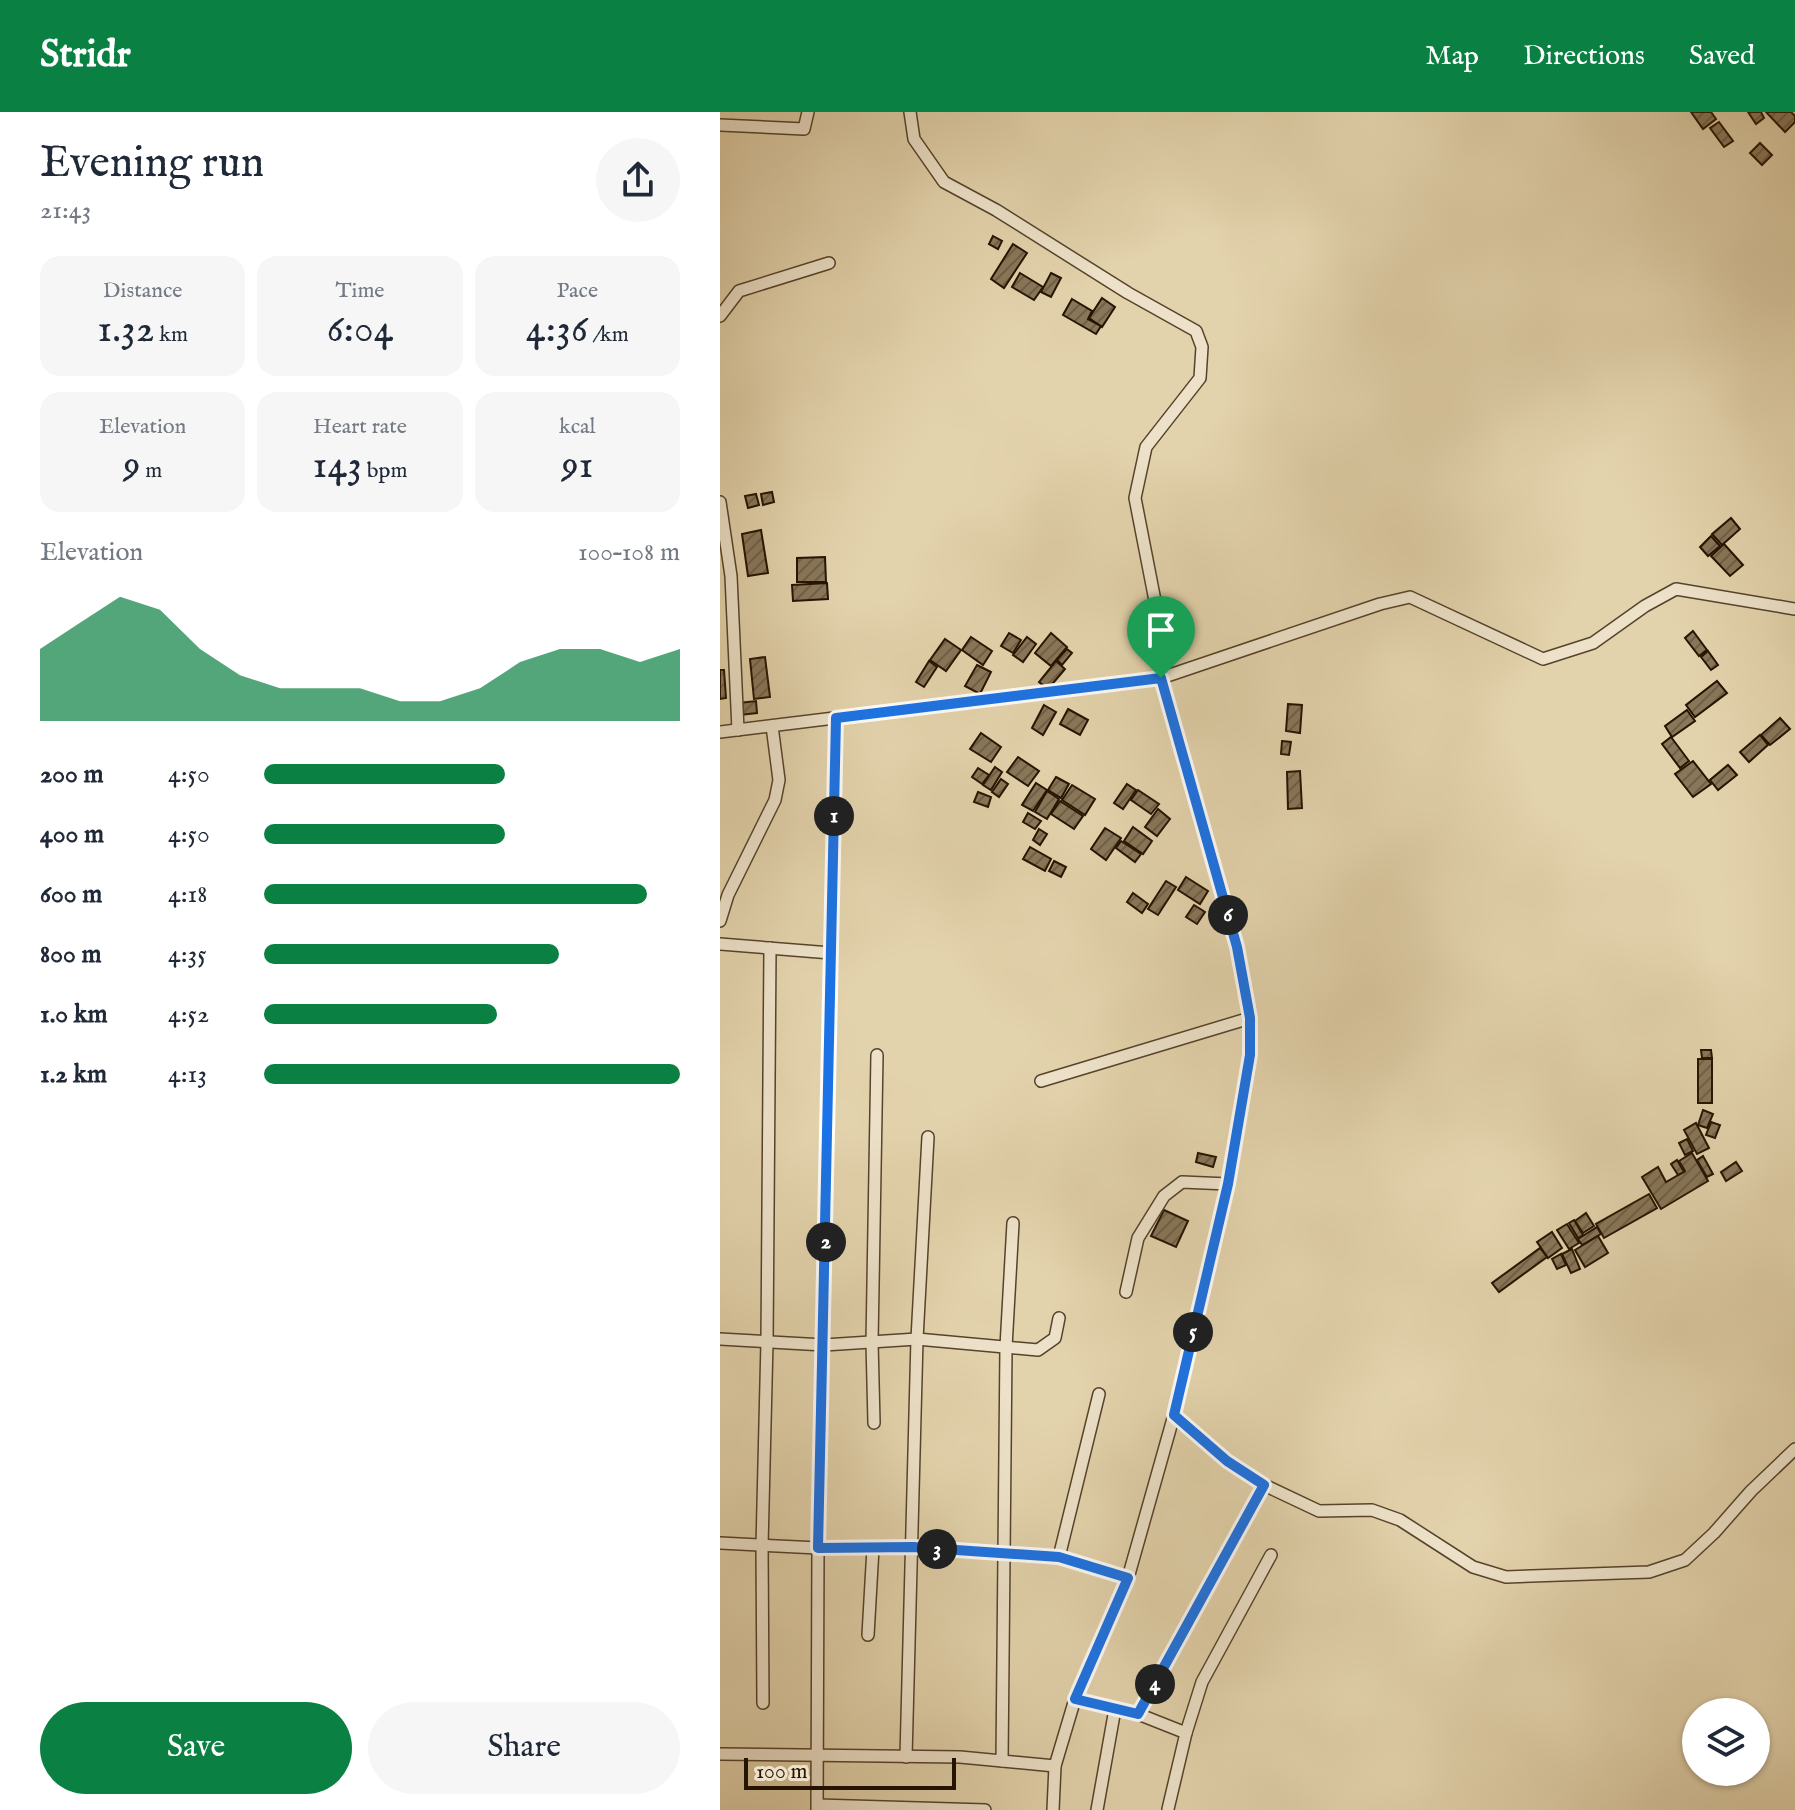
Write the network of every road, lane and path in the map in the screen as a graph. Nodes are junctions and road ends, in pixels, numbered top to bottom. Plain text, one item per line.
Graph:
1 (808, 112) edge
2 (910, 112) edge
3 (720, 125) edge
4 (829, 263) dead end
5 (720, 316) edge
6 (720, 502) edge
7 (1795, 609) edge
8 (1161, 678) junction
9 (836, 718) junction
10 (772, 726) junction
11 (738, 730) junction
12 (720, 732) edge
13 (720, 921) edge
14 (720, 944) edge
15 (770, 948) junction
16 (831, 953) junction
17 (1250, 1018) junction
18 (877, 1055) dead end
19 (1041, 1081) dead end
20 (928, 1137) dead end
21 (1228, 1184) junction
22 (1013, 1223) dead end
23 (1126, 1292) dead end
24 (1059, 1318) dead end
25 (720, 1339) edge
26 (917, 1339) junction
27 (767, 1342) junction
28 (872, 1342) junction
29 (824, 1345) junction
30 (1006, 1347) junction
31 (1099, 1394) dead end
32 (1174, 1415) junction
33 (874, 1423) dead end
34 (1795, 1449) edge
35 (1264, 1485) junction
36 (720, 1543) edge
37 (762, 1546) junction
38 (913, 1547) junction
39 (818, 1548) junction
40 (873, 1548) junction
41 (1002, 1553) junction
42 (1271, 1555) dead end
43 (1059, 1557) junction
44 (1128, 1578) junction
45 (868, 1635) dead end
46 (1075, 1699) junction
47 (763, 1703) dead end
48 (1115, 1709) junction
49 (1138, 1714) junction
50 (1186, 1733) junction
51 (720, 1754) edge
52 (818, 1756) junction
53 (906, 1757) junction
54 (1002, 1761) junction
55 (1055, 1766) junction
56 (818, 1808) edge
57 (1168, 1809) edge
58 (985, 1810) edge
59 (1053, 1810) edge
60 (1097, 1810) edge

1 - 3 street
2 - 8 street
4 - 5 street
6 - 11 street
7 - 8 street
8 - 9 street
8 - 17 street
9 - 10 street
9 - 16 street
10 - 11 street
10 - 13 street
11 - 12 street
14 - 15 street
15 - 16 street
15 - 27 street
16 - 29 street
17 - 19 street
17 - 21 street
18 - 28 street
20 - 26 street
21 - 23 street
21 - 32 street
22 - 30 street
24 - 30 street
25 - 27 street
26 - 28 street
26 - 30 street
26 - 38 street
27 - 29 street
27 - 37 street
28 - 29 street
28 - 33 street
29 - 39 street
30 - 41 street
31 - 43 street
32 - 35 street
32 - 44 street
34 - 35 street
35 - 49 street
36 - 37 street
37 - 39 street
37 - 47 street
38 - 40 street
38 - 41 street
38 - 53 street
39 - 40 street
39 - 52 street
40 - 45 street
41 - 43 street
41 - 54 street
42 - 50 street
43 - 44 street
44 - 46 street
46 - 48 street
46 - 55 street
48 - 49 street
48 - 60 street
49 - 50 street
50 - 57 street
51 - 52 street
52 - 53 street
52 - 56 street
53 - 54 street
54 - 55 street
55 - 59 street
56 - 58 street

